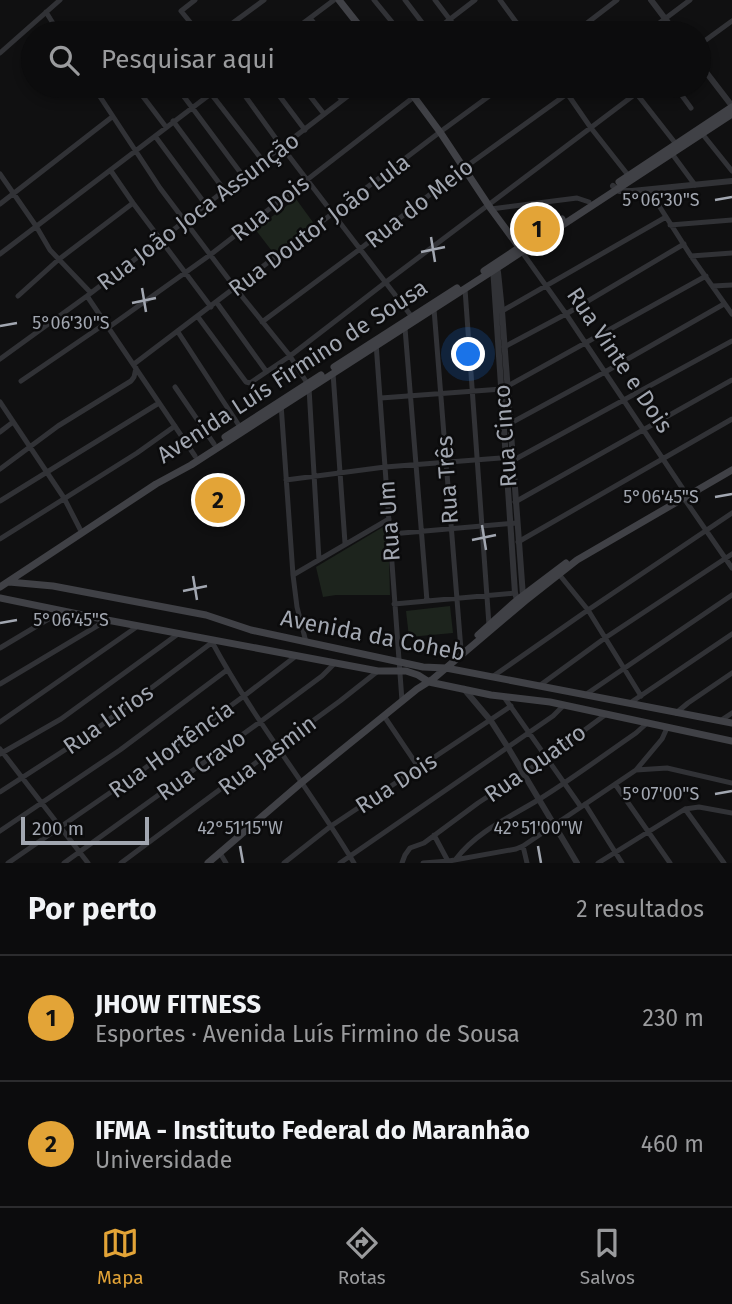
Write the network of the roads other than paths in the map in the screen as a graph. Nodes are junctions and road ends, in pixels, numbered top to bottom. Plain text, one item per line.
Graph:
1 (60, 0) edge
2 (195, 0) edge
3 (264, 0) edge
4 (337, 0) edge
5 (374, 0) edge
6 (405, 0) edge
7 (435, 0) edge
8 (475, 0) edge
9 (500, 0) edge
10 (617, 0) edge
11 (651, 0) edge
12 (691, 0) edge
13 (466, 3) edge
14 (46, 12) junction
15 (310, 18) junction
16 (665, 19) junction
17 (450, 20) joint
18 (36, 21) edge
19 (52, 21) edge
20 (189, 21) edge
21 (235, 21) edge
22 (306, 21) edge
23 (312, 21) edge
24 (355, 21) edge
25 (391, 21) edge
26 (422, 21) edge
27 (516, 21) edge
28 (590, 21) edge
29 (662, 21) edge
30 (732, 21) edge
31 (21, 34) edge
32 (711, 36) edge
33 (0, 53) edge
34 (711, 79) edge
35 (100, 98) edge
36 (144, 98) edge
37 (185, 98) edge
38 (205, 98) edge
39 (216, 98) edge
40 (247, 98) edge
41 (281, 98) edge
42 (311, 98) edge
43 (345, 98) edge
44 (411, 98) edge
45 (415, 98) edge
46 (487, 98) edge
47 (561, 98) edge
48 (570, 98) edge
49 (630, 98) edge
50 (640, 98) edge
51 (684, 98) edge
52 (342, 100) joint
53 (732, 106) edge
54 (192, 107) junction
55 (691, 108) dead end
56 (324, 114) junction
57 (732, 114) edge
58 (112, 117) junction
59 (173, 121) junction
60 (166, 127) junction
61 (592, 128) junction
62 (305, 130) junction
63 (700, 131) junction
64 (440, 132) junction
65 (155, 136) junction
66 (676, 144) junction
67 (282, 147) junction
68 (136, 151) junction
69 (670, 151) junction
70 (263, 161) junction
71 (464, 168) junction
72 (111, 171) junction
73 (732, 172) edge
74 (0, 174) edge
75 (243, 176) junction
76 (628, 176) junction
77 (307, 180) junction
78 (732, 181) edge
79 (695, 185) junction
80 (614, 188) junction
81 (649, 190) junction
82 (225, 191) junction
83 (14, 192) junction
84 (589, 202) junction
85 (0, 204) edge
86 (133, 204) junction
87 (205, 205) junction
88 (489, 207) junction
89 (333, 214) junction
90 (666, 217) junction
91 (185, 220) junction
92 (732, 220) edge
93 (670, 225) junction
94 (36, 226) junction
95 (160, 239) junction
96 (684, 244) junction
97 (360, 249) junction
98 (520, 250) junction
99 (732, 253) edge
100 (0, 254) edge
101 (210, 255) junction
102 (691, 256) junction
103 (58, 261) junction
104 (495, 267) junction
105 (186, 272) junction
106 (706, 276) junction
107 (386, 282) junction
108 (547, 285) junction
109 (732, 285) edge
110 (713, 286) junction
111 (236, 289) junction
112 (459, 290) junction
113 (89, 294) junction
114 (18, 296) dead end
115 (724, 304) junction
116 (214, 305) junction
117 (434, 309) junction
118 (502, 311) junction
119 (566, 313) junction
120 (732, 314) edge
121 (198, 317) junction
122 (412, 317) junction
123 (262, 322) junction
124 (108, 325) junction
125 (405, 328) junction
126 (178, 332) junction
127 (732, 341) edge
128 (376, 343) junction
129 (585, 343) junction
130 (504, 347) junction
131 (290, 356) junction
132 (0, 359) edge
133 (135, 366) junction
134 (266, 371) junction
135 (605, 372) junction
136 (333, 373) junction
137 (732, 380) edge
138 (21, 381) dead end
139 (308, 386) junction
140 (175, 387) dead end
141 (504, 388) junction
142 (471, 391) junction
143 (441, 393) junction
144 (411, 396) junction
145 (381, 398) junction
146 (624, 401) junction
147 (0, 402) edge
148 (159, 403) junction
149 (281, 404) junction
150 (732, 419) edge
151 (13, 422) junction
152 (509, 424) junction
153 (175, 426) junction
154 (644, 429) junction
155 (237, 431) junction
156 (0, 432) edge
157 (214, 444) junction
158 (30, 448) junction
159 (195, 456) junction
160 (510, 458) junction
161 (664, 458) junction
162 (477, 459) junction
163 (446, 462) junction
164 (415, 465) junction
165 (385, 467) junction
166 (732, 467) edge
167 (0, 469) edge
168 (46, 473) junction
169 (341, 473) junction
170 (313, 477) junction
171 (286, 480) junction
172 (156, 484) junction
173 (684, 494) junction
174 (64, 498) junction
175 (0, 501) edge
176 (515, 502) junction
177 (732, 513) edge
178 (389, 519) junction
179 (514, 524) junction
180 (481, 526) junction
181 (450, 529) junction
182 (706, 531) junction
183 (420, 532) junction
184 (82, 533) junction
185 (391, 534) junction
186 (0, 539) edge
187 (518, 542) junction
188 (345, 543) junction
189 (732, 554) edge
190 (725, 558) junction
191 (319, 560) junction
192 (732, 568) edge
193 (558, 572) junction
194 (293, 575) junction
195 (4, 585) edge
196 (732, 595) edge
197 (487, 596) junction
198 (0, 598) edge
199 (456, 598) junction
200 (520, 599) junction
201 (427, 601) junction
202 (394, 604) junction
203 (588, 610) junction
204 (62, 611) junction
205 (107, 620) junction
206 (489, 625) junction
207 (138, 626) junction
208 (178, 634) junction
209 (732, 634) edge
210 (606, 638) junction
211 (213, 642) junction
212 (306, 642) junction
213 (0, 648) edge
214 (461, 650) junction
215 (296, 656) junction
216 (399, 662) junction
217 (335, 663) junction
218 (624, 667) junction
219 (443, 668) junction
220 (227, 670) junction
221 (378, 671) junction
222 (400, 671) junction
223 (732, 673) edge
224 (492, 677) junction
225 (427, 681) junction
226 (0, 684) edge
227 (539, 686) junction
228 (464, 689) junction
229 (585, 695) junction
230 (244, 696) junction
231 (505, 696) junction
232 (641, 696) junction
233 (402, 701) junction
234 (629, 704) junction
235 (564, 705) junction
236 (511, 706) junction
237 (676, 713) junction
238 (732, 713) edge
239 (605, 715) junction
240 (384, 716) junction
241 (491, 721) junction
242 (720, 721) junction
243 (0, 722) edge
244 (260, 722) junction
245 (732, 723) edge
246 (646, 724) junction
247 (667, 728) junction
248 (529, 732) junction
249 (732, 741) edge
250 (508, 746) junction
251 (276, 747) junction
252 (1, 752) edge
253 (548, 757) junction
254 (419, 768) junction
255 (636, 770) junction
256 (524, 772) junction
257 (22, 778) junction
258 (301, 783) junction
259 (564, 783) junction
260 (732, 783) edge
261 (615, 784) junction
262 (0, 792) edge
263 (538, 800) junction
264 (42, 803) junction
265 (583, 806) junction
266 (685, 809) junction
267 (732, 813) edge
268 (555, 825) junction
269 (331, 826) junction
270 (61, 827) junction
271 (0, 831) edge
272 (649, 831) junction
273 (434, 835) junction
274 (523, 846) junction
275 (80, 852) junction
276 (220, 853) junction
277 (616, 853) junction
278 (350, 855) junction
279 (451, 861) edge
280 (8, 863) edge
281 (64, 863) edge
282 (88, 863) edge
283 (121, 863) edge
284 (208, 863) edge
285 (226, 863) edge
286 (284, 863) edge
287 (340, 863) edge
288 (354, 863) edge
289 (402, 863) edge
290 (424, 863) edge
291 (527, 863) edge
292 (577, 863) edge
293 (598, 863) edge
294 (622, 863) edge
295 (670, 863) edge
296 (724, 863) edge

1 - 14 street
2 - 20 street
3 - 21 street
4 - 15 street
4 - 24 main road
5 - 25 street
6 - 26 street
7 - 17 street
8 - 13 street
9 - 27 street
10 - 28 street
11 - 16 street
12 - 16 street
13 - 17 street
14 - 18 street
14 - 19 street
15 - 22 street
15 - 23 street
16 - 29 street
30 - 32 street
31 - 33 street
34 - 53 street
35 - 58 street
36 - 60 street
37 - 54 street
38 - 54 street
39 - 70 street
40 - 67 street
41 - 62 street
42 - 56 street
43 - 52 street, Rua João Joca Assunção
44 - 77 street, Rua Dois
45 - 64 main road
46 - 64 street, Rua Doutor João Lula
47 - 71 street, Rua do Meio
48 - 61 street
49 - 61 street
50 - 66 street
51 - 55 street
52 - 56 street, Rua João Joca Assunção
53 - 63 main road, Avenida Luís Firmino de Sousa
54 - 59 street
54 - 75 street
56 - 62 street, Rua João Joca Assunção
57 - 63 main road, Avenida Luís Firmino de Sousa
58 - 68 street
58 - 83 street
59 - 60 street
59 - 82 street
60 - 65 street
61 - 76 street
61 - 88 street
62 - 67 street, Rua João Joca Assunção
63 - 66 main road, Avenida Luís Firmino de Sousa
63 - 69 main road, Avenida Luís Firmino de Sousa
63 - 73 street
64 - 71 main road
64 - 89 street, Rua Doutor João Lula
65 - 68 street
65 - 87 street
66 - 69 main road, Avenida Luís Firmino de Sousa
67 - 70 street, Rua João Joca Assunção
67 - 77 street
68 - 72 street
68 - 91 street
69 - 76 main road, Avenida Luís Firmino de Sousa
69 - 79 street
69 - 80 main road, Avenida Luís Firmino de Sousa
70 - 75 street, Rua João Joca Assunção
71 - 88 main road
71 - 97 street, Rua do Meio
72 - 86 street
72 - 94 street
74 - 83 street
75 - 82 street, Rua João Joca Assunção
76 - 80 main road, Avenida Luís Firmino de Sousa
77 - 89 street
77 - 101 street, Rua Dois
78 - 79 street
79 - 81 street
80 - 81 street
80 - 84 main road, Avenida Luís Firmino de Sousa
80 - 98 main road, Avenida Luís Firmino de Sousa
81 - 90 street
82 - 87 street, Rua João Joca Assunção
83 - 85 street
83 - 94 street
84 - 88 street
84 - 98 main road, Avenida Luís Firmino de Sousa
86 - 95 street
86 - 103 street
87 - 91 street, Rua João Joca Assunção
88 - 98 main road
88 - 107 street
89 - 97 street
89 - 111 street, Rua Doutor João Lula
90 - 93 street
90 - 108 street
91 - 95 street, Rua João Joca Assunção
91 - 101 street
92 - 93 street
93 - 96 street
94 - 100 street
94 - 103 street
95 - 105 street
95 - 113 street, Rua João Joca Assunção
96 - 102 street
96 - 119 street
97 - 107 street
97 - 123 street, Rua do Meio
98 - 104 main road, Avenida Luís Firmino de Sousa
98 - 108 street, Rua Vinte e Dois
99 - 102 street
101 - 105 street, Rua Dois
101 - 111 street
102 - 106 street
103 - 113 street
103 - 114 street
104 - 112 main road, Avenida Luís Firmino de Sousa
104 - 118 street, Rua Cinco
104 - 141 street, Rua Cinco
105 - 116 street
105 - 124 street, Rua Dois
106 - 110 street
106 - 129 street
107 - 122 street
107 - 131 street
108 - 118 street
108 - 119 street, Rua Vinte e Dois
109 - 110 street
110 - 115 street
111 - 116 street, Rua Doutor João Lula
111 - 123 street
112 - 117 main road, Avenida Luís Firmino de Sousa
112 - 122 main road, Avenida Luís Firmino de Sousa
112 - 142 street
113 - 124 street
113 - 132 street, Rua João Joca Assunção
115 - 120 street
115 - 135 street
116 - 121 street, Rua Doutor João Lula
116 - 134 street
117 - 125 main road, Avenida Luís Firmino de Sousa
117 - 143 street, Rua Três
118 - 130 street, Rua Cinco
119 - 129 street, Rua Vinte e Dois
119 - 130 street
121 - 126 street, Rua Doutor João Lula
121 - 134 street
122 - 128 main road, Avenida Luís Firmino de Sousa
123 - 131 street
124 - 133 street
124 - 138 street, Rua Dois
125 - 128 main road, Avenida Luís Firmino de Sousa
125 - 144 street
126 - 133 street, Rua Doutor João Lula
126 - 155 street
127 - 146 street, Rua Cinco
128 - 136 main road, Avenida Luís Firmino de Sousa
128 - 139 main road, Avenida Luís Firmino de Sousa
128 - 145 street, Rua Um
129 - 135 street, Rua Vinte e Dois
129 - 141 street
130 - 141 street, Rua Cinco
131 - 134 street
131 - 139 street
133 - 148 street
133 - 158 street, Rua Doutor João Lula
135 - 146 street, Rua Vinte e Dois
135 - 152 street
136 - 139 main road, Avenida Luís Firmino de Sousa
136 - 169 street
137 - 154 street
139 - 149 main road, Avenida Luís Firmino de Sousa
139 - 170 street
140 - 157 street
141 - 142 street
141 - 152 street, Rua Cinco
141 - 160 street, Rua Cinco
142 - 143 street
142 - 162 street
143 - 144 street
143 - 163 street, Rua Três
144 - 145 street
144 - 164 street
145 - 165 street, Rua Um
146 - 154 street, Rua Vinte e Dois
146 - 160 street, Rua Cinco
147 - 151 street
148 - 153 street
148 - 168 street
149 - 155 main road, Avenida Luís Firmino de Sousa
149 - 171 street
150 - 161 street
151 - 156 street
151 - 158 street
152 - 160 street, Rua Cinco
153 - 159 street
153 - 174 street
154 - 161 street, Rua Vinte e Dois
154 - 176 street
155 - 157 main road, Avenida Luís Firmino de Sousa
155 - 172 main road, Avenida Luís Firmino de Sousa
157 - 159 main road, Avenida Luís Firmino de Sousa
158 - 167 street, Rua Doutor João Lula
158 - 168 street
159 - 172 main road, Avenida Luís Firmino de Sousa
160 - 162 street
160 - 176 street, Rua Cinco
160 - 179 street, Rua Cinco
161 - 173 street, Rua Vinte e Dois
161 - 187 street
162 - 163 street
162 - 180 street
163 - 164 street
163 - 181 street, Rua Três
164 - 165 street
164 - 183 street
165 - 169 street
165 - 178 street, Rua Um
166 - 173 main road
168 - 174 street
168 - 175 street
169 - 170 street
169 - 188 street
170 - 171 street
170 - 191 street
171 - 194 street
172 - 184 main road, Avenida Luís Firmino de Sousa
173 - 182 street, Rua Vinte e Dois
173 - 193 main road
174 - 184 street
174 - 186 street
176 - 179 street, Rua Cinco
177 - 182 street
178 - 185 street, Rua Um
178 - 188 street
179 - 180 street
179 - 187 street, Rua Cinco
179 - 200 street, Rua Cinco
180 - 181 street
180 - 197 street
181 - 183 street
181 - 199 street, Rua Três
182 - 190 street, Rua Vinte e Dois
182 - 203 street
183 - 185 street
183 - 201 street
184 - 195 main road, Avenida Luís Firmino de Sousa
185 - 202 street, Rua Um
187 - 200 street, Rua Cinco
188 - 191 street
189 - 190 street
190 - 192 street, Rua Vinte e Dois
190 - 210 street
191 - 194 street
193 - 200 main road
193 - 203 street
194 - 212 street
195 - 212 main road, Avenida da Coheb
196 - 218 street
197 - 199 street
197 - 200 street
197 - 206 street
198 - 204 main road
199 - 201 street
199 - 214 street, Rua Três
200 - 206 main road
200 - 219 main road
201 - 202 street
202 - 216 street, Rua Um
203 - 210 street
203 - 224 street
204 - 205 main road
204 - 213 street
205 - 207 main road
205 - 226 street
206 - 214 main road
207 - 208 main road
207 - 243 street
208 - 211 main road
208 - 252 street
209 - 232 street
210 - 218 street
210 - 227 street
211 - 215 main road
211 - 220 street
211 - 257 street, Rua Lirios
212 - 216 main road, Avenida da Coheb
214 - 219 main road
215 - 217 main road
215 - 230 street, Rua Hortência
216 - 219 main road, Avenida da Coheb
216 - 222 street, Rua Um
217 - 221 main road
217 - 244 street, Rua Cravo
218 - 229 street
218 - 232 street
219 - 224 main road, Avenida da Coheb
219 - 225 main road
220 - 230 street
220 - 264 street
221 - 222 main road
221 - 251 street, Rua Jasmin
222 - 225 main road
222 - 233 street, Rua Um
223 - 237 street
224 - 227 main road, Avenida da Coheb
225 - 228 main road
225 - 233 main road
227 - 229 main road, Avenida da Coheb
228 - 231 main road
228 - 241 street
229 - 234 main road, Avenida da Coheb
230 - 244 street
230 - 270 street, Rua Hortência
231 - 235 main road
231 - 236 street
232 - 234 street
233 - 240 main road
234 - 237 main road, Avenida da Coheb
235 - 239 main road
235 - 248 street
236 - 241 street, Rua Dois
236 - 248 street
237 - 242 main road, Avenida da Coheb
238 - 242 street
239 - 246 main road
239 - 253 street, Rua Quatro
240 - 254 street
240 - 258 main road
241 - 250 street
241 - 254 street, Rua Dois
242 - 245 main road, Avenida da Coheb
244 - 251 street
244 - 275 street, Rua Cravo
246 - 247 main road
246 - 259 street
247 - 249 main road
247 - 255 street
248 - 250 street
248 - 253 street
250 - 256 street
250 - 278 street
251 - 258 street
251 - 283 street, Rua Jasmin
252 - 257 street
253 - 256 street, Rua Quatro
253 - 259 street
254 - 269 street, Rua Dois
255 - 260 street
255 - 261 street
256 - 263 street
256 - 273 street, Rua Quatro
257 - 262 street, Rua Lirios
257 - 264 street
258 - 269 street
258 - 276 main road
259 - 263 street
259 - 265 street
261 - 265 street
261 - 272 street
263 - 268 street
263 - 279 street
264 - 270 street
264 - 271 street
265 - 268 street
265 - 277 street
266 - 267 street
266 - 272 street
266 - 296 street
268 - 274 street
268 - 292 street
269 - 278 street
269 - 286 street, Rua Dois
270 - 275 street
270 - 280 street, Rua Hortência
272 - 277 street
272 - 295 street
273 - 279 street
273 - 289 street, Rua Quatro
274 - 279 street
274 - 291 street
275 - 281 street, Rua Cravo
275 - 282 street
276 - 284 main road
276 - 285 street
277 - 293 street
277 - 294 street
278 - 287 street
278 - 288 street
279 - 290 street

